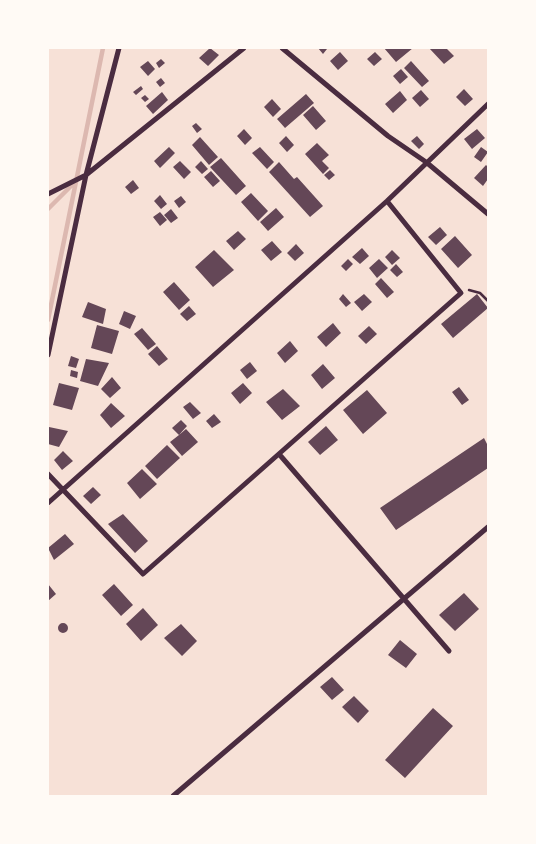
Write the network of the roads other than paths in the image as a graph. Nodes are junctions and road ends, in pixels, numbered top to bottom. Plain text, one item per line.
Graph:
1 (119, 48) edge
2 (244, 48) edge
3 (282, 48) edge
4 (488, 104) edge
5 (426, 162) junction
6 (86, 175) junction
7 (48, 194) edge
8 (386, 200) junction
9 (488, 214) edge
10 (48, 355) edge
11 (279, 454) junction
12 (48, 474) edge
13 (63, 490) junction
14 (48, 503) edge
15 (488, 527) edge
16 (404, 599) junction
17 (449, 650) dead end
18 (173, 796) edge

1 - 6 street
2 - 6 street
3 - 5 street
4 - 5 street
5 - 8 street
5 - 9 street
6 - 7 street
6 - 10 street
8 - 11 street
8 - 13 street
11 - 13 street
11 - 16 street
12 - 13 street
13 - 14 street
15 - 16 street
16 - 17 street
16 - 18 street

